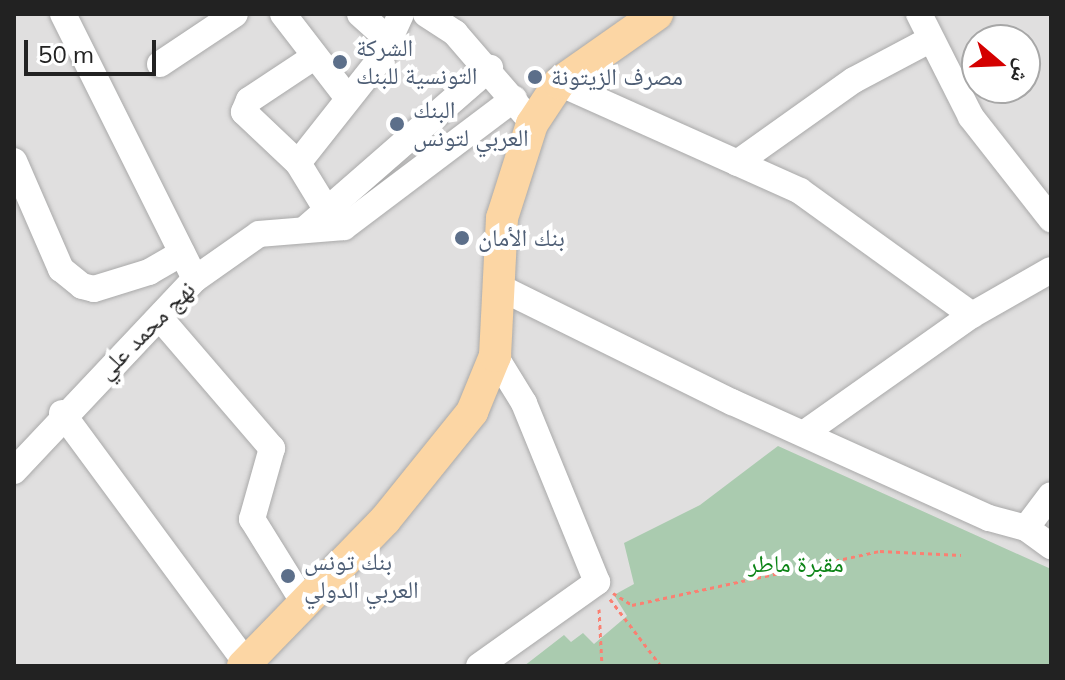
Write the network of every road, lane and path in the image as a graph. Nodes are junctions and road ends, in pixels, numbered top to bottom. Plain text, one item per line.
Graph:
1 (63, 14) edge
2 (235, 14) edge
3 (283, 14) edge
4 (360, 14) edge
5 (401, 14) edge
6 (426, 14) edge
7 (657, 14) edge
8 (919, 14) edge
9 (387, 38) junction
10 (931, 39) junction
11 (314, 57) junction
12 (160, 64) dead end
13 (490, 68) junction
14 (559, 83) junction
15 (347, 97) junction
16 (523, 112) junction
17 (14, 161) edge
18 (298, 163) junction
19 (737, 163) junction
20 (22, 205) edge
21 (325, 207) junction
22 (1051, 219) edge
23 (304, 230) junction
24 (182, 253) junction
25 (1051, 270) edge
26 (149, 272) junction
27 (195, 279) junction
28 (501, 288) junction
29 (166, 309) junction
30 (972, 315) junction
31 (495, 356) junction
32 (62, 413) junction
33 (806, 432) junction
34 (14, 471) edge
35 (1051, 495) edge
36 (1026, 528) junction
37 (1051, 546) edge
38 (961, 555) dead end
39 (597, 582) junction
40 (304, 603) junction
41 (245, 664) edge
42 (479, 666) edge
43 (602, 666) edge
44 (661, 666) edge

1 - 24 street
2 - 12 street
3 - 11 street
4 - 9 street
5 - 9 street
6 - 13 street
7 - 14 main road
8 - 10 street
9 - 15 street
10 - 19 street
10 - 22 street
11 - 15 street
11 - 18 street
13 - 16 street
13 - 21 street
14 - 16 main road
14 - 19 street
15 - 18 street
16 - 23 street, نهج محمد علي
16 - 28 main road
17 - 20 street
18 - 21 street
19 - 30 street
20 - 26 street
21 - 23 street
23 - 27 street, نهج محمد علي
24 - 26 street
24 - 27 street
25 - 30 street
26 - 29 street
27 - 29 street, نهج محمد علي
28 - 31 main road
28 - 33 street
29 - 32 street, نهج محمد علي
29 - 40 street
30 - 33 street
31 - 39 street
31 - 40 main road
32 - 34 street, نهج محمد علي
32 - 41 street
33 - 36 street
35 - 36 street
36 - 37 street
38 - 39 path
39 - 42 street
39 - 43 path
39 - 44 path
40 - 41 main road

